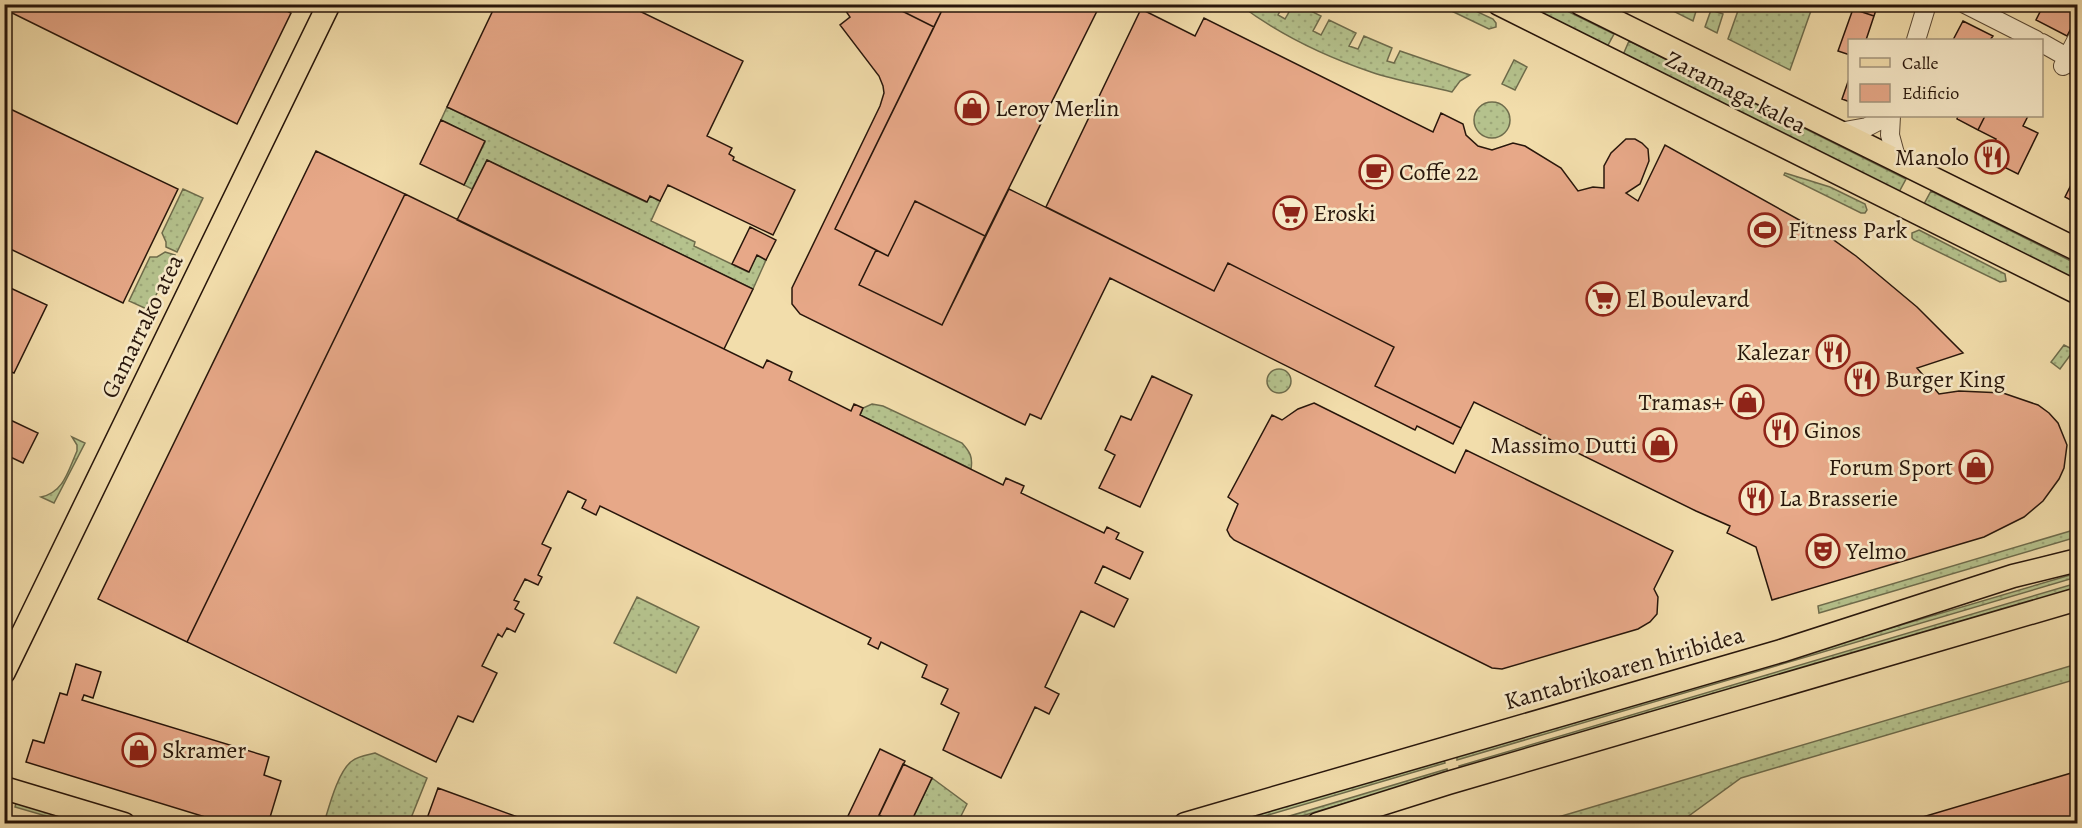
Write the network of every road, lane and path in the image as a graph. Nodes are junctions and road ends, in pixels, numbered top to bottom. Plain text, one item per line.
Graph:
1 (329, 4) edge
2 (1499, 4) edge
3 (1581, 4) edge
4 (1927, 4) edge
5 (1965, 4) edge
6 (2078, 37) edge
7 (1916, 39) edge
8 (2034, 39) edge
9 (2043, 44) edge
10 (2069, 64) edge
11 (1887, 117) edge
12 (1889, 117) edge
13 (1839, 132) junction
14 (1897, 161) junction
15 (2078, 250) edge
16 (2078, 293) edge
17 (2078, 546) edge
18 (2078, 560) edge
19 (2013, 576) junction
20 (2078, 599) edge
21 (4, 672) edge
22 (4, 788) edge
23 (124, 824) edge
24 (1185, 824) edge
25 (1318, 824) edge

1 - 21 main road, Gamarrako atea
2 - 16 main road, Zaramaga kalea
3 - 13 main road, Zaramaga kalea
4 - 7 street
5 - 8 street
6 - 10 street
9 - 10 street
11 - 13 street
12 - 14 street
13 - 14 main road, Zaramaga kalea
14 - 15 main road, Zaramaga kalea
17 - 19 main road
18 - 19 main road, Kantabrikoaren hiribidea
19 - 24 main road, Kantabrikoaren hiribidea
20 - 25 main road
22 - 23 main road

